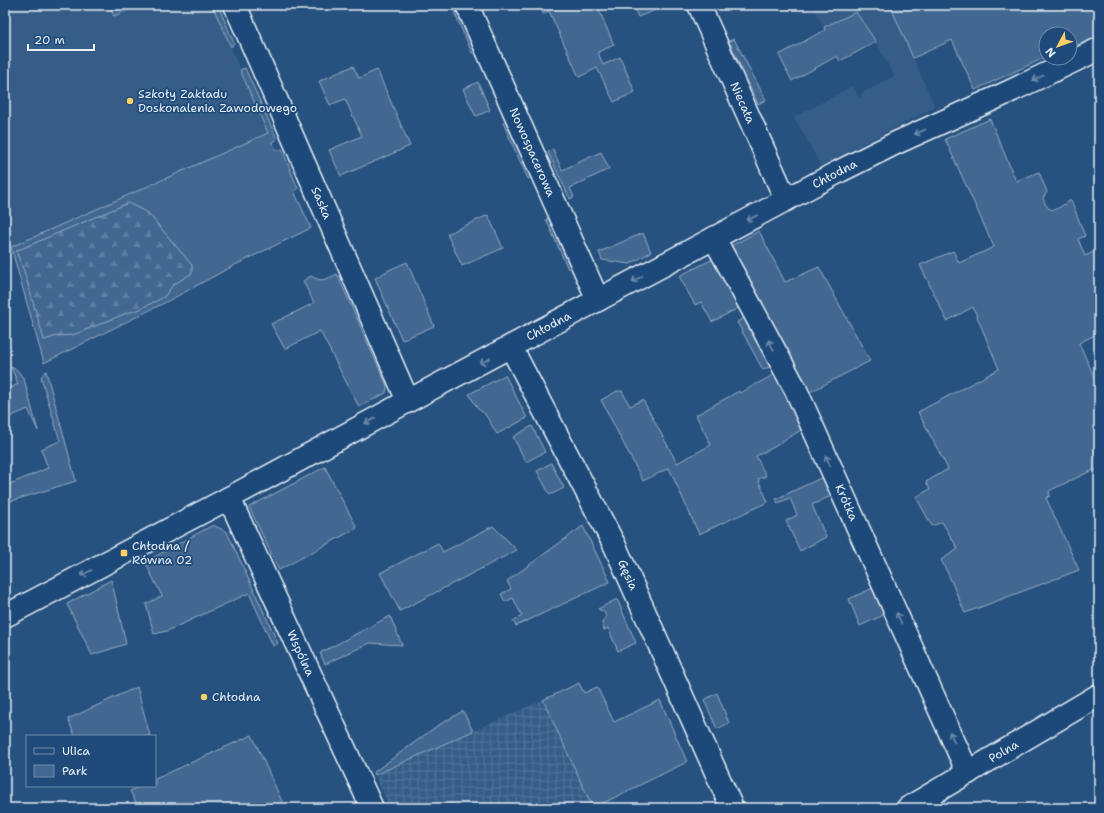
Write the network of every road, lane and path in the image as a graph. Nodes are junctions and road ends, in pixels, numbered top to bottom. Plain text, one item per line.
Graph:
1 (235, 5) edge
2 (467, 5) edge
3 (699, 5) edge
4 (1099, 49) edge
5 (786, 200) junction
6 (714, 238) junction
7 (598, 300) junction
8 (511, 347) junction
9 (408, 401) junction
10 (228, 498) junction
11 (5, 616) edge
12 (1099, 695) edge
13 (968, 772) junction
14 (372, 808) edge
15 (732, 808) edge
16 (908, 808) edge

1 - 9 street, Saska
2 - 7 street, Nowospacerowa
3 - 5 street, Niecała
4 -> 5 street, Chłodna
5 -> 6 street, Chłodna
6 -> 7 street, Chłodna
13 -> 6 street, Krótka
7 - 8 street, Chłodna
8 -> 9 street, Chłodna
8 - 15 street, Gęsia
9 -> 10 street, Chłodna
10 -> 11 street, Chłodna
10 - 14 street, Wspólna
12 - 13 street, Polna
13 - 16 street, Polna

